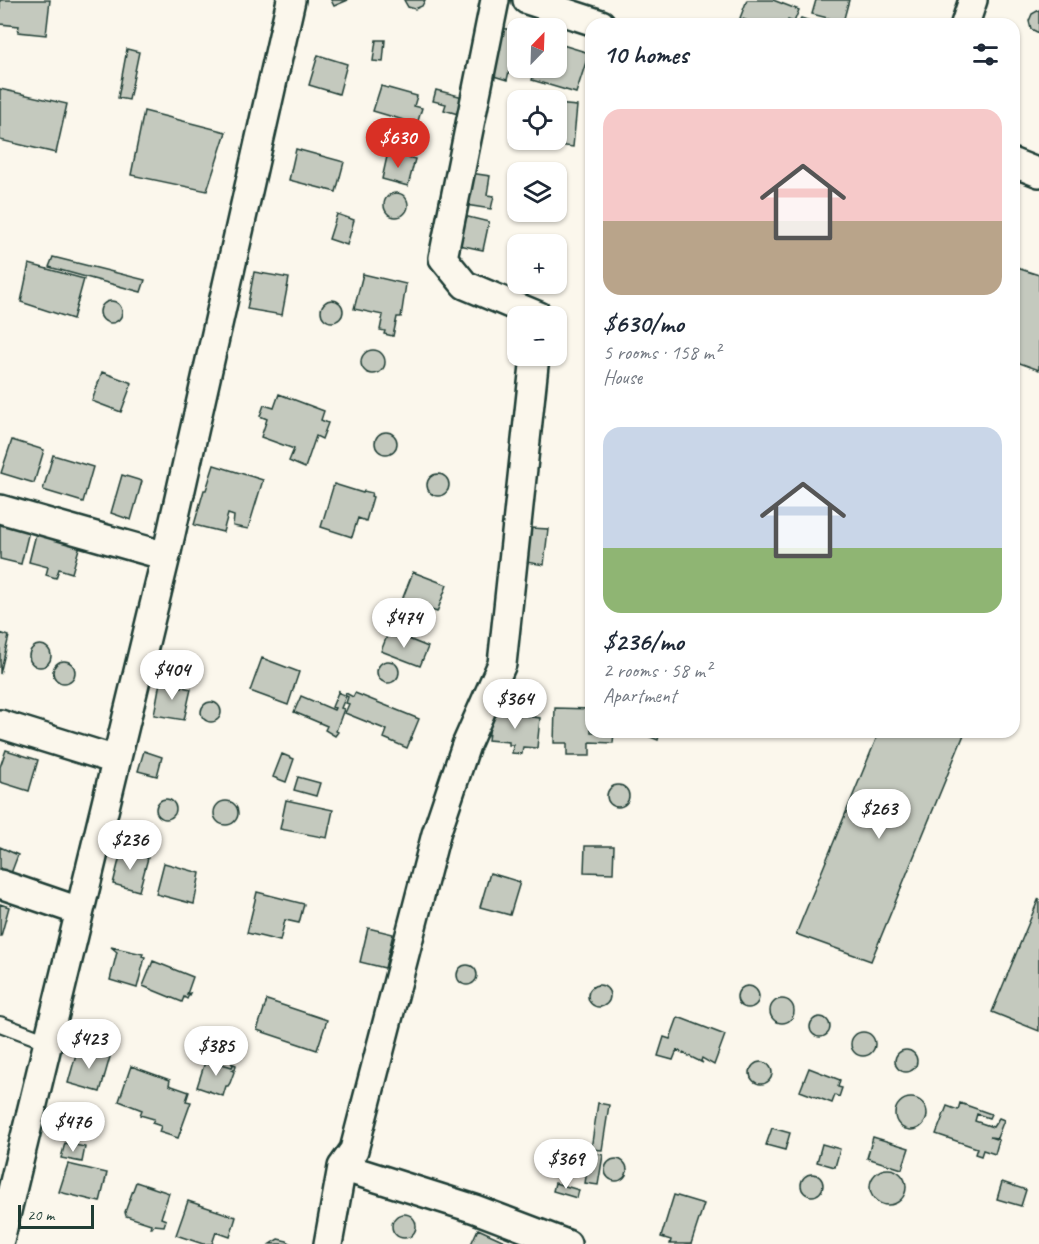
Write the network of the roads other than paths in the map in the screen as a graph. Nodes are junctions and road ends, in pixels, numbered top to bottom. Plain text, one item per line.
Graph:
1 (291, 0) edge
2 (495, 0) edge
3 (526, 0) edge
4 (973, 0) edge
5 (967, 18) edge
6 (585, 19) edge
7 (1020, 165) edge
8 (1039, 173) edge
9 (515, 306) edge
10 (534, 366) edge
11 (0, 509) edge
12 (166, 556) junction
13 (0, 724) edge
14 (116, 760) junction
15 (0, 884) edge
16 (79, 911) junction
17 (0, 1024) edge
18 (48, 1042) junction
19 (342, 1167) junction
20 (4, 1209) edge
21 (0, 1240) edge
22 (328, 1244) edge
23 (567, 1244) edge

1 - 12 street
2 - 9 street
3 - 6 street
4 - 5 street
7 - 8 street
10 - 19 street
11 - 12 street
12 - 14 street
13 - 14 street
14 - 16 street
15 - 16 street
16 - 18 street
17 - 18 lane
18 - 20 street
19 - 22 street
19 - 23 street
20 - 21 street

